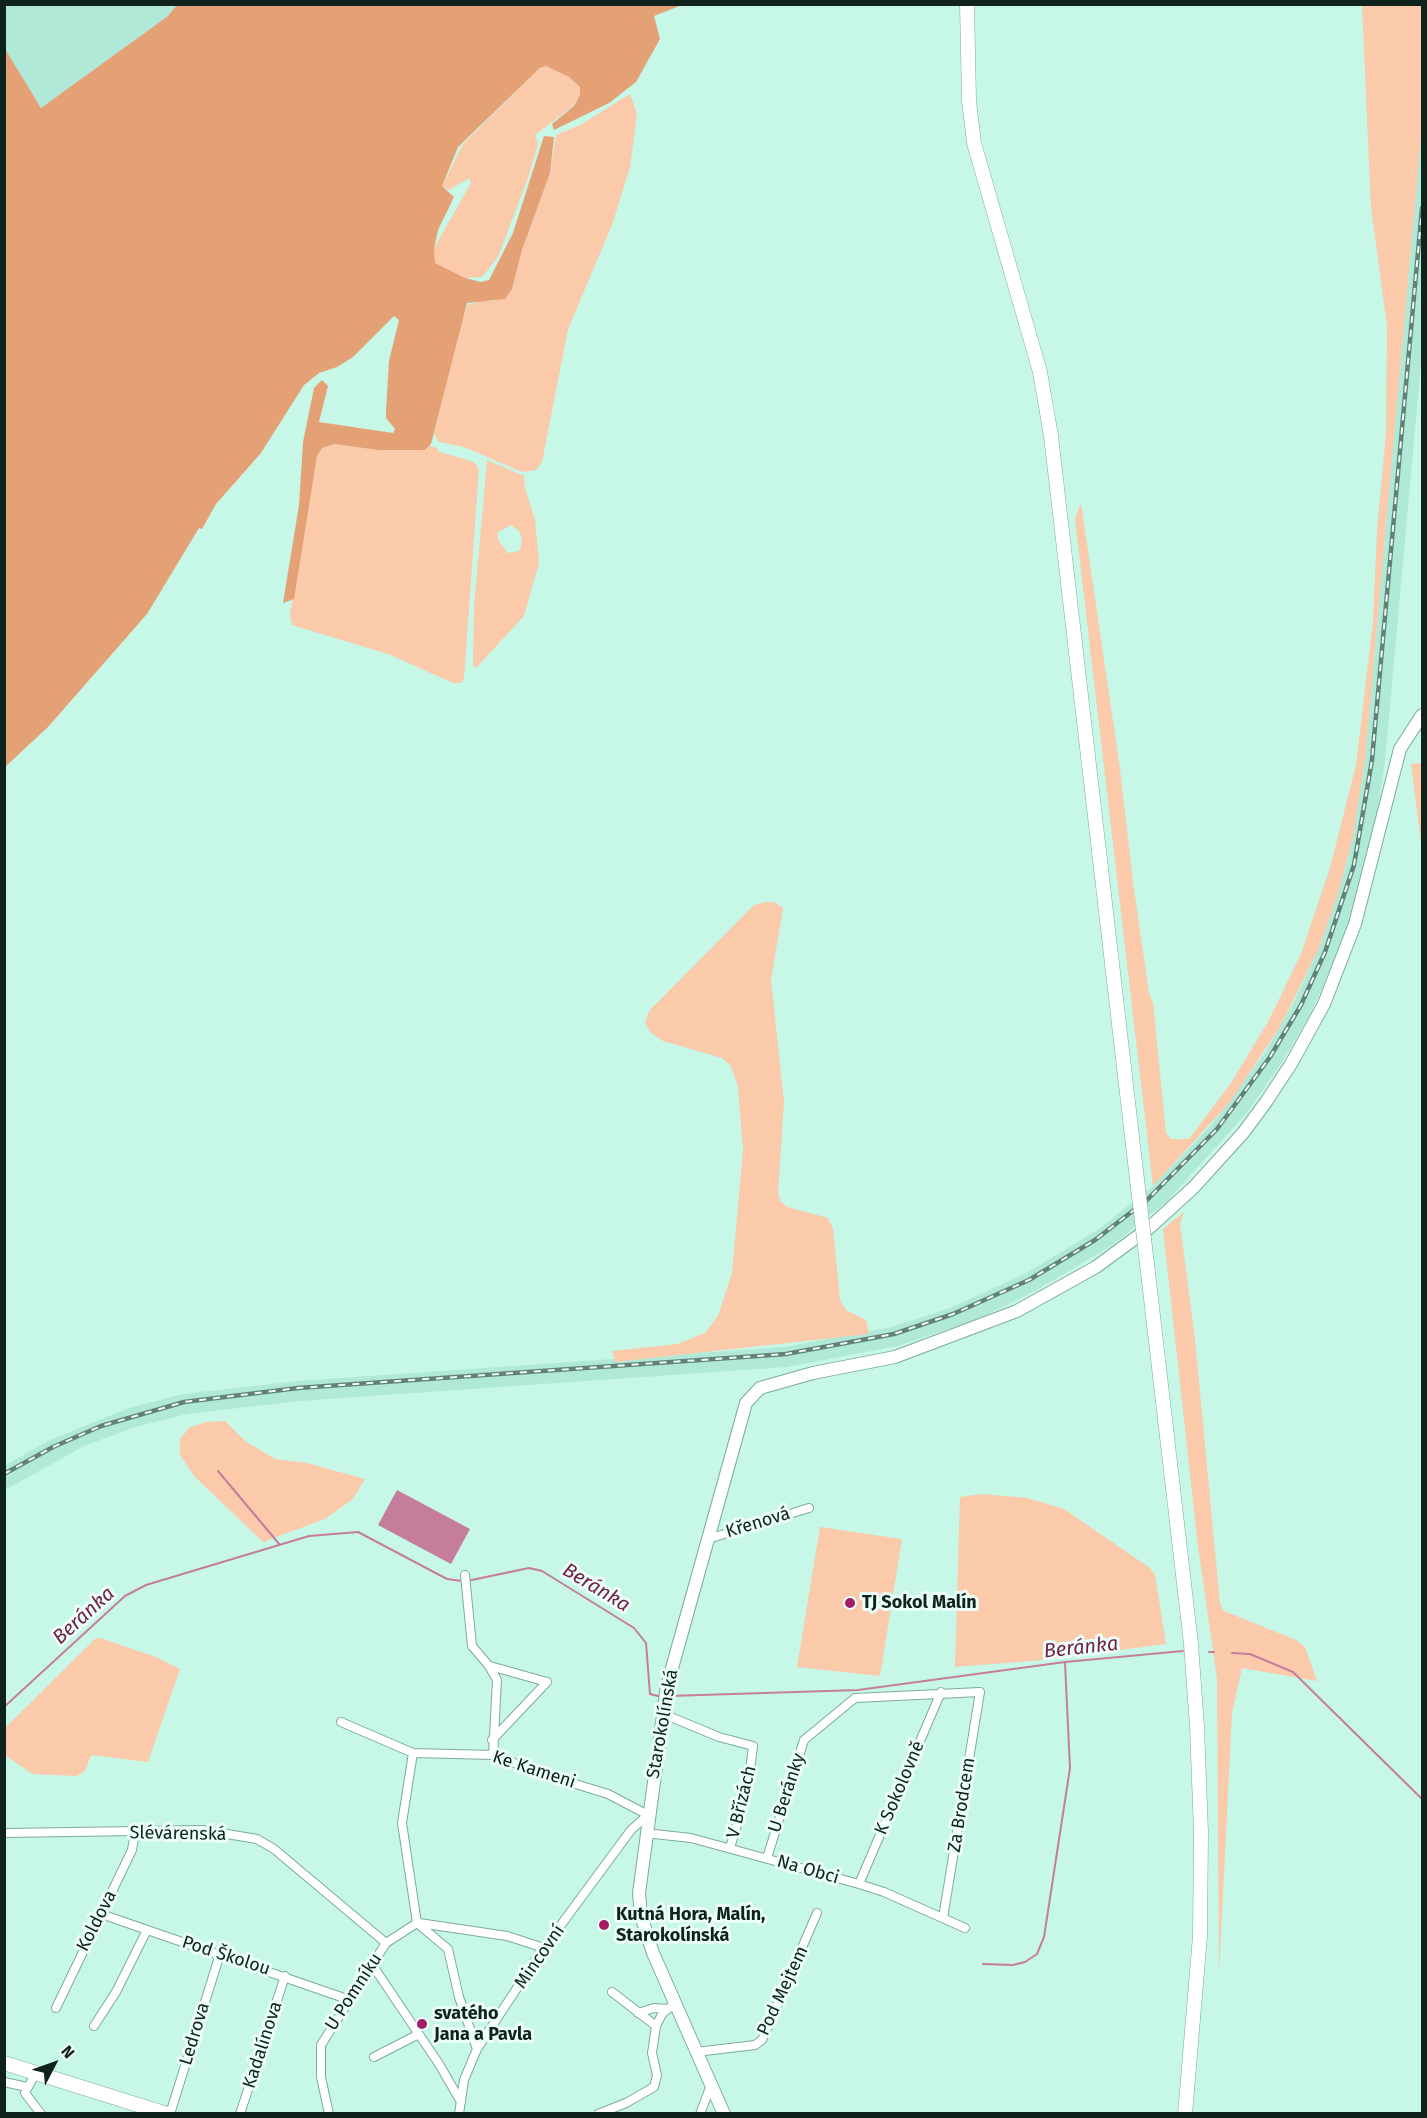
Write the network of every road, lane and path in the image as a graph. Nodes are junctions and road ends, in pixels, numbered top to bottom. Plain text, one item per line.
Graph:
1 (967, 4) edge
2 (1422, 715) edge
3 (809, 1508) dead end
4 (708, 1539) junction
5 (465, 1575) dead end
6 (489, 1666) junction
7 (941, 1692) junction
8 (981, 1692) joint
9 (663, 1702) junction
10 (341, 1722) dead end
11 (492, 1740) junction
12 (413, 1753) junction
13 (493, 1755) junction
14 (648, 1815) junction
15 (135, 1832) junction
16 (4, 1833) edge
17 (645, 1833) junction
18 (730, 1848) junction
19 (767, 1858) junction
20 (859, 1884) junction
21 (818, 1913) dead end
22 (101, 1914) junction
23 (943, 1918) junction
24 (417, 1923) junction
25 (965, 1928) dead end
26 (147, 1930) junction
27 (386, 1943) junction
28 (544, 1948) junction
29 (220, 1954) junction
30 (373, 1966) junction
31 (285, 1976) junction
32 (612, 1992) dead end
33 (350, 2000) junction
34 (671, 2006) junction
35 (56, 2008) dead end
36 (638, 2013) junction
37 (94, 2026) dead end
38 (656, 2026) junction
39 (417, 2035) junction
40 (477, 2049) junction
41 (696, 2052) junction
42 (374, 2057) dead end
43 (6, 2063) edge
44 (36, 2072) junction
45 (5, 2082) edge
46 (711, 2085) junction
47 (27, 2087) junction
48 (461, 2102) junction
49 (41, 2114) edge
50 (168, 2114) edge
51 (240, 2114) edge
52 (329, 2114) edge
53 (459, 2114) edge
54 (598, 2114) edge
55 (700, 2114) edge
56 (724, 2114) edge
57 (1185, 2114) edge

1 - 57 main road, bridge
2 - 4 street, Starokolínská
3 - 4 street, Křenová
4 - 9 street, Starokolínská
5 - 6 street
6 - 11 street
6 - 11 street
7 - 8 street, U Beránky
7 - 19 street, U Beránky
7 - 20 street, K Sokolovně
8 - 23 street, Za Brodcem
9 - 14 street, Starokolínská
9 - 18 street, V Břízách
10 - 12 street, Ke Kameni
11 - 13 street
12 - 13 street, Ke Kameni
12 - 24 street
13 - 14 street, Ke Kameni
14 - 17 street, Starokolínská
14 - 28 street, Mincovní
15 - 16 street, Slévárenská
15 - 22 street, Koldova
15 - 27 street, Slévárenská
17 - 18 street, Na Obci
17 - 34 street, Starokolínská
18 - 19 street, Na Obci
19 - 20 street, Na Obci
20 - 23 street, Na Obci
21 - 41 street, Pod Mejtem
22 - 26 street, Pod Školou
22 - 35 street, Koldova
23 - 25 street, Na Obci
24 - 27 street, U Pomníku
24 - 28 street
24 - 40 street
26 - 29 street, Pod Školou
26 - 37 street
27 - 30 street, U Pomníku
28 - 40 street, Mincovní
29 - 31 street, Pod Školou
29 - 50 street, Ledrova
30 - 33 street, U Pomníku
30 - 39 street
31 - 33 street, Pod Školou
31 - 51 street, Kadalínova
32 - 36 street
33 - 52 street, U Pomníku
34 - 36 street
34 - 38 street
34 - 41 street, Starokolínská
36 - 38 street
38 - 54 street
39 - 42 street
39 - 48 street
40 - 48 street, Mincovní
41 - 46 street, Starokolínská
43 - 44 main road
43 - 45 street
44 - 47 street
44 - 50 main road
45 - 47 street
46 - 55 street
46 - 56 street, Starokolínská
47 - 49 street
48 - 53 street, Mincovní

